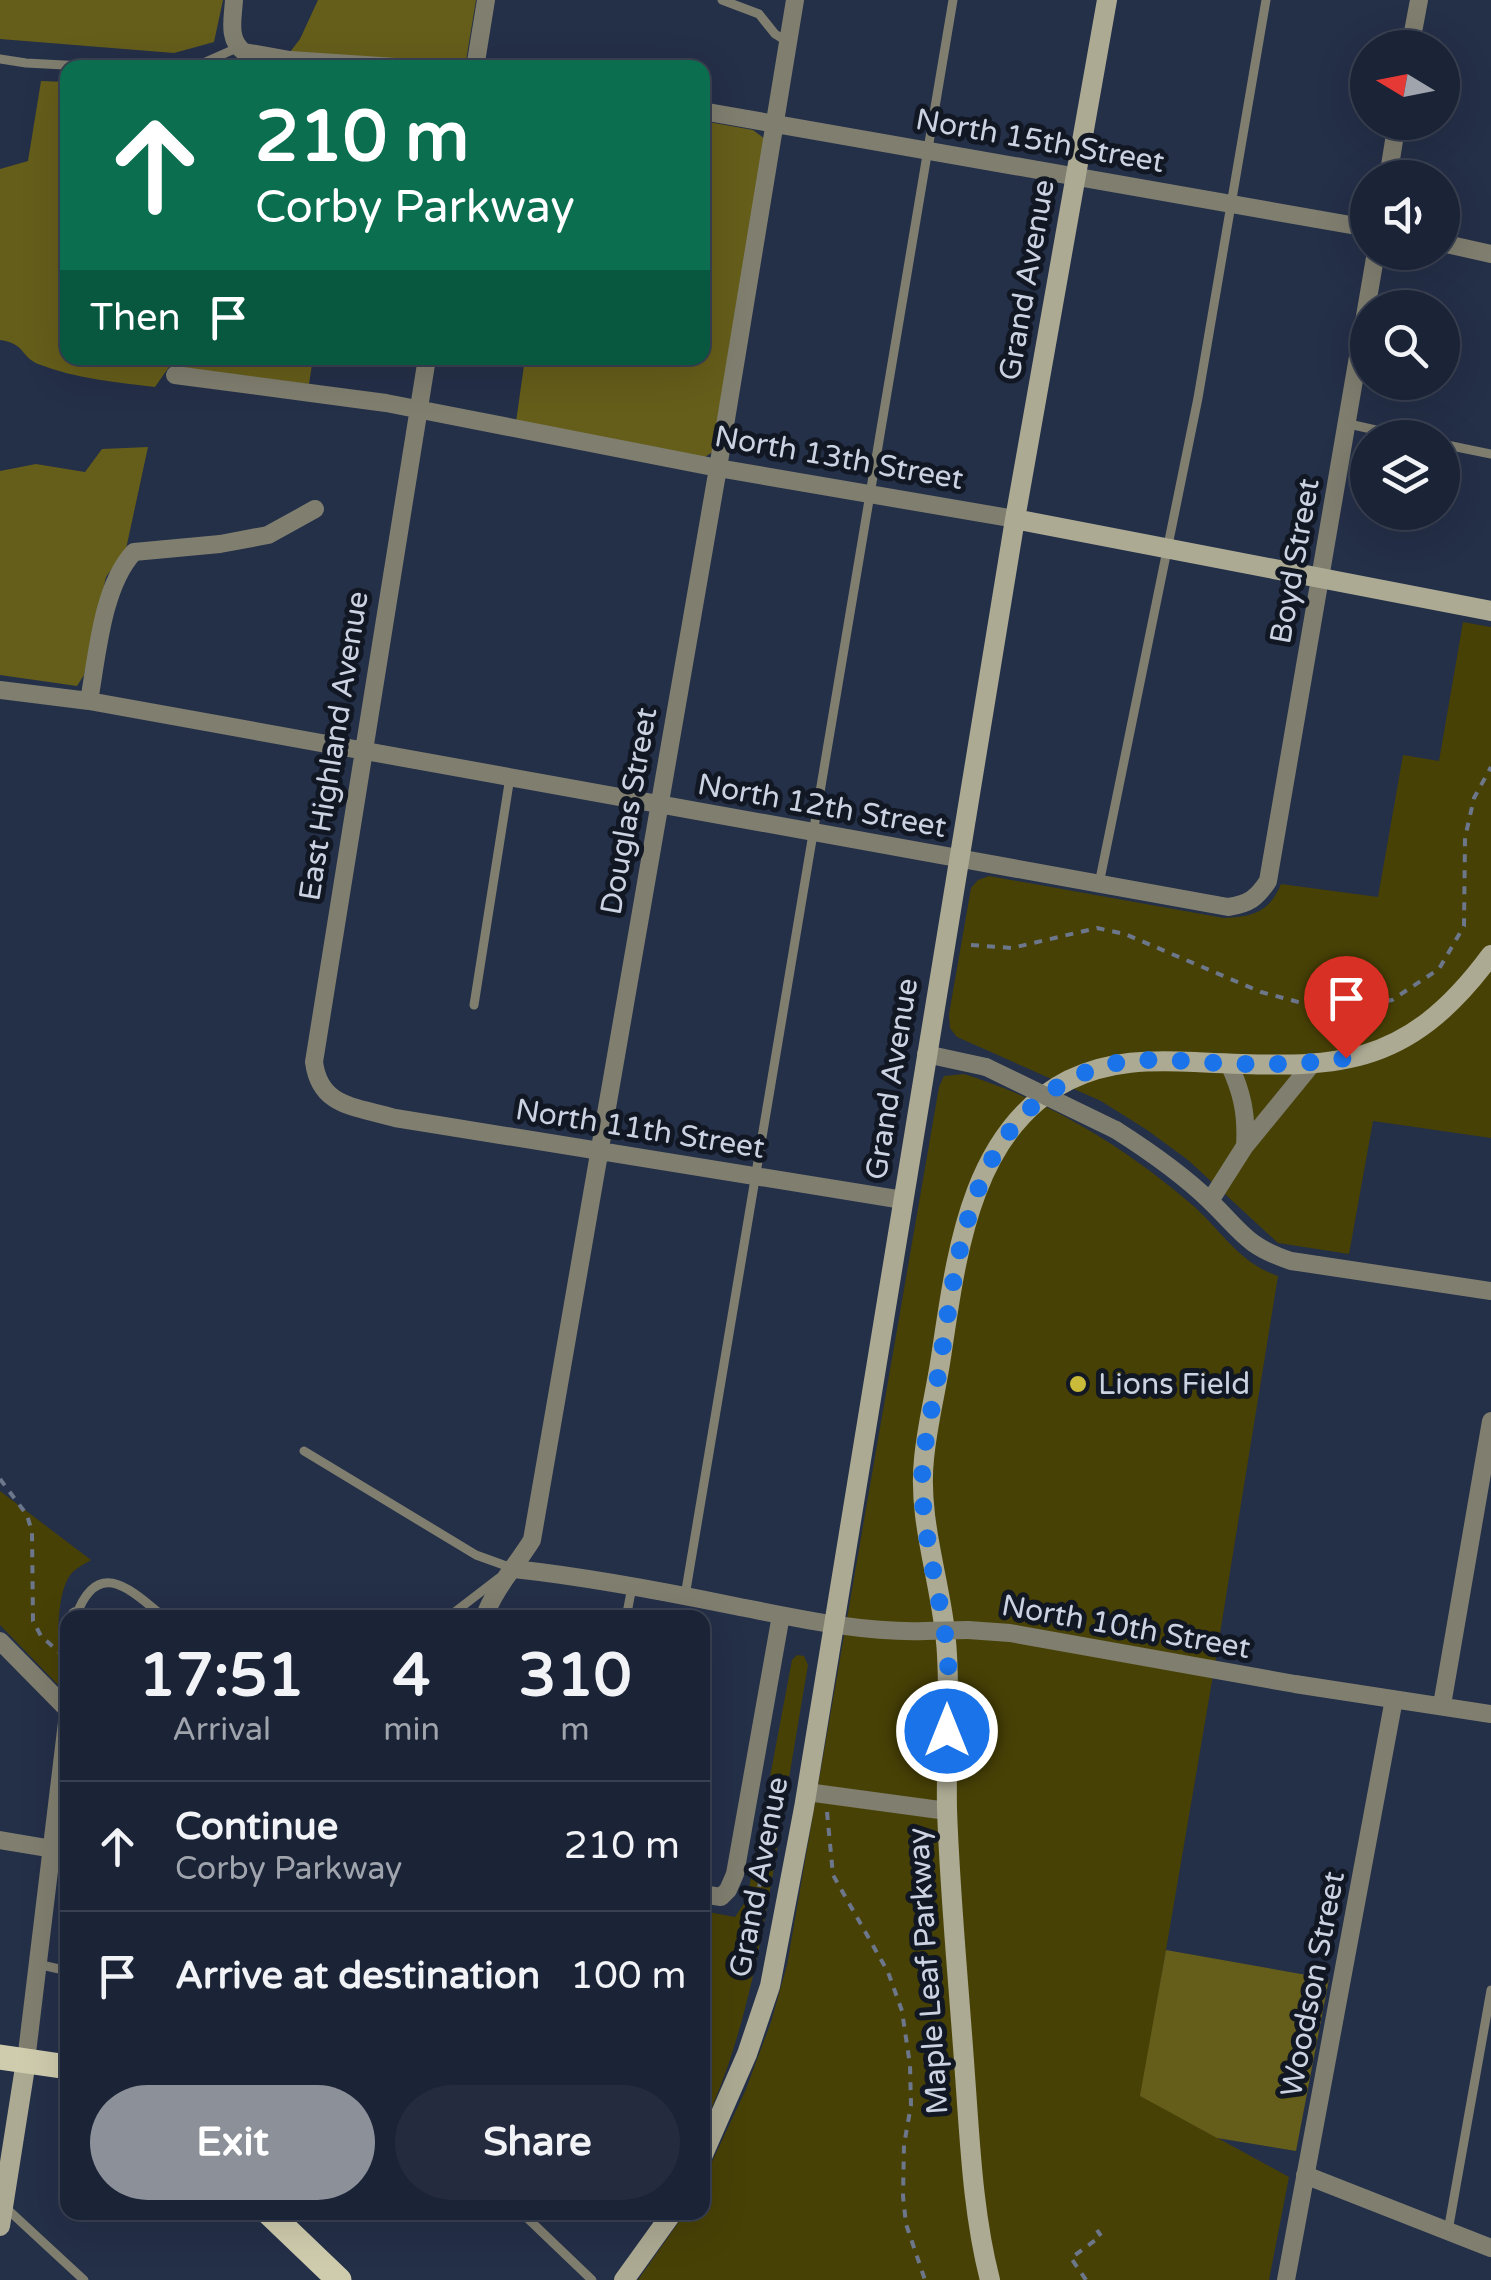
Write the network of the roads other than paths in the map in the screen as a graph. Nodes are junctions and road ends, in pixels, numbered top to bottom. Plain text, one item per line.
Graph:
1 (234, 0) edge
2 (486, 0) edge
3 (722, 0) edge
4 (795, 0) edge
5 (953, 0) edge
6 (1108, 0) edge
7 (1266, 0) edge
8 (1419, 0) edge
9 (1413, 30) edge
10 (788, 42) junction
11 (238, 48) junction
12 (0, 59) edge
13 (212, 60) edge
14 (290, 60) edge
15 (476, 60) edge
16 (60, 65) edge
17 (710, 112) edge
18 (774, 122) junction
19 (928, 149) junction
20 (1076, 175) junction
21 (1232, 202) junction
22 (1350, 225) edge
23 (1460, 248) edge
24 (1491, 254) edge
25 (1373, 270) edge
26 (426, 365) edge
27 (176, 375) dead end
28 (419, 410) junction
29 (1348, 424) joint
30 (1460, 448) edge
31 (1491, 454) edge
32 (718, 468) junction
33 (872, 494) junction
34 (315, 509) dead end
35 (1015, 519) junction
36 (1168, 546) junction
37 (1318, 578) junction
38 (1491, 611) edge
39 (0, 690) edge
40 (90, 702) junction
41 (362, 751) junction
42 (510, 778) junction
43 (658, 804) junction
44 (811, 832) junction
45 (959, 859) junction
46 (1268, 880) joint
47 (1099, 884) junction
48 (1491, 956) edge
49 (474, 1005) dead end
50 (926, 1054) junction
51 (1229, 1064) junction
52 (1312, 1064) junction
53 (370, 1110) joint
54 (1245, 1146) junction
55 (601, 1150) junction
56 (754, 1176) junction
57 (903, 1200) junction
58 (1210, 1202) junction
59 (1491, 1291) edge
60 (1491, 1422) edge
61 (304, 1451) dead end
62 (514, 1569) junction
63 (632, 1588) junction
64 (684, 1596) junction
65 (78, 1610) edge
66 (156, 1610) edge
67 (457, 1610) edge
68 (487, 1610) edge
69 (628, 1610) edge
70 (781, 1615) junction
71 (833, 1625) junction
72 (0, 1641) edge
73 (1394, 1699) junction
74 (60, 1704) edge
75 (1442, 1705) junction
76 (1491, 1714) edge
77 (60, 1799) edge
78 (805, 1800) junction
79 (947, 1810) junction
80 (0, 1840) edge
81 (53, 1849) junction
82 (712, 1895) edge
83 (37, 1964) junction
84 (60, 1969) edge
85 (1491, 1990) edge
86 (13, 2059) edge
87 (60, 2066) edge
88 (710, 2139) edge
89 (1305, 2175) junction
90 (2, 2216) edge
91 (276, 2220) edge
92 (529, 2220) edge
93 (666, 2220) edge
94 (1448, 2231) junction
95 (1491, 2248) edge
96 (84, 2280) edge
97 (340, 2280) edge
98 (592, 2280) edge
99 (624, 2280) edge
100 (990, 2280) edge
101 (1286, 2280) edge

1 - 11 street
2 - 15 street
3 - 10 lane
4 - 10 street, Douglas Street
5 - 19 lane
6 - 20 street, Grand Avenue
7 - 21 lane
8 - 9 street
10 - 18 street, Douglas Street
11 - 13 lane
11 - 14 street
12 - 16 lane
17 - 18 street, North 15th Street
18 - 19 street, North 15th Street
18 - 32 street, Douglas Street
19 - 20 street, North 15th Street
19 - 33 lane
20 - 21 street, North 15th Street
20 - 35 street, Grand Avenue
21 - 22 street, North 15th Street
21 - 36 lane
23 - 24 street
25 - 29 street, Boyd Street
26 - 28 street, East Highland Avenue
27 - 28 street, North 13th Street
28 - 32 street, North 13th Street
28 - 41 street, East Highland Avenue
29 - 37 street, Boyd Street
30 - 31 lane
32 - 33 street, North 13th Street
32 - 43 street, Douglas Street
33 - 35 street, North 13th Street
33 - 44 lane
34 - 40 street
35 - 36 street, North 13th Street
35 - 45 street, Grand Avenue
36 - 37 street, North 13th Street
36 - 47 lane
37 - 38 street, North 13th Street
37 - 46 street, Boyd Street
39 - 40 street, North 12th Street
40 - 41 street, North 12th Street
41 - 42 street, North 12th Street
41 - 53 street, East Highland Avenue
42 - 43 street, North 12th Street
42 - 49 lane
43 - 44 street, North 12th Street
43 - 55 street, Douglas Street
44 - 45 street, North 12th Street
44 - 56 lane
45 - 47 street, North 12th Street
45 - 50 street, Grand Avenue
46 - 47 street, North 12th Street
48 - 52 street
50 - 57 street, Grand Avenue
50 - 58 street, bridge
51 - 52 street
51 - 54 street
51 - 79 street, Maple Leaf Parkway
52 - 54 street
53 - 55 street, North 11th Street
54 - 58 street
55 - 56 street, North 11th Street
55 - 62 street, Douglas Street
56 - 57 street, North 11th Street
56 - 64 lane
57 - 71 street, Grand Avenue
58 - 59 street
60 - 75 street
61 - 62 lane
62 - 63 street, North 10th Street
62 - 67 lane
62 - 68 street, Douglas Street
63 - 64 street, North 10th Street
63 - 69 lane
64 - 70 street, North 10th Street
65 - 66 lane
70 - 71 street, North 10th Street
70 - 82 street
71 - 73 street, North 10th Street, bridge
71 - 78 street, Grand Avenue
72 - 74 street
73 - 75 street, North 10th Street
73 - 89 street, Woodson Street
75 - 76 street, North 10th Street
77 - 81 street
78 - 79 street
78 - 88 street, Grand Avenue
79 - 100 street, Maple Leaf Parkway
80 - 81 street
81 - 83 street
83 - 84 lane
83 - 86 street
85 - 94 lane
86 - 87 main road
86 - 90 street
89 - 94 street
89 - 101 street, Woodson Street
90 - 96 lane
91 - 97 main road
92 - 98 lane
93 - 99 street
94 - 95 street

